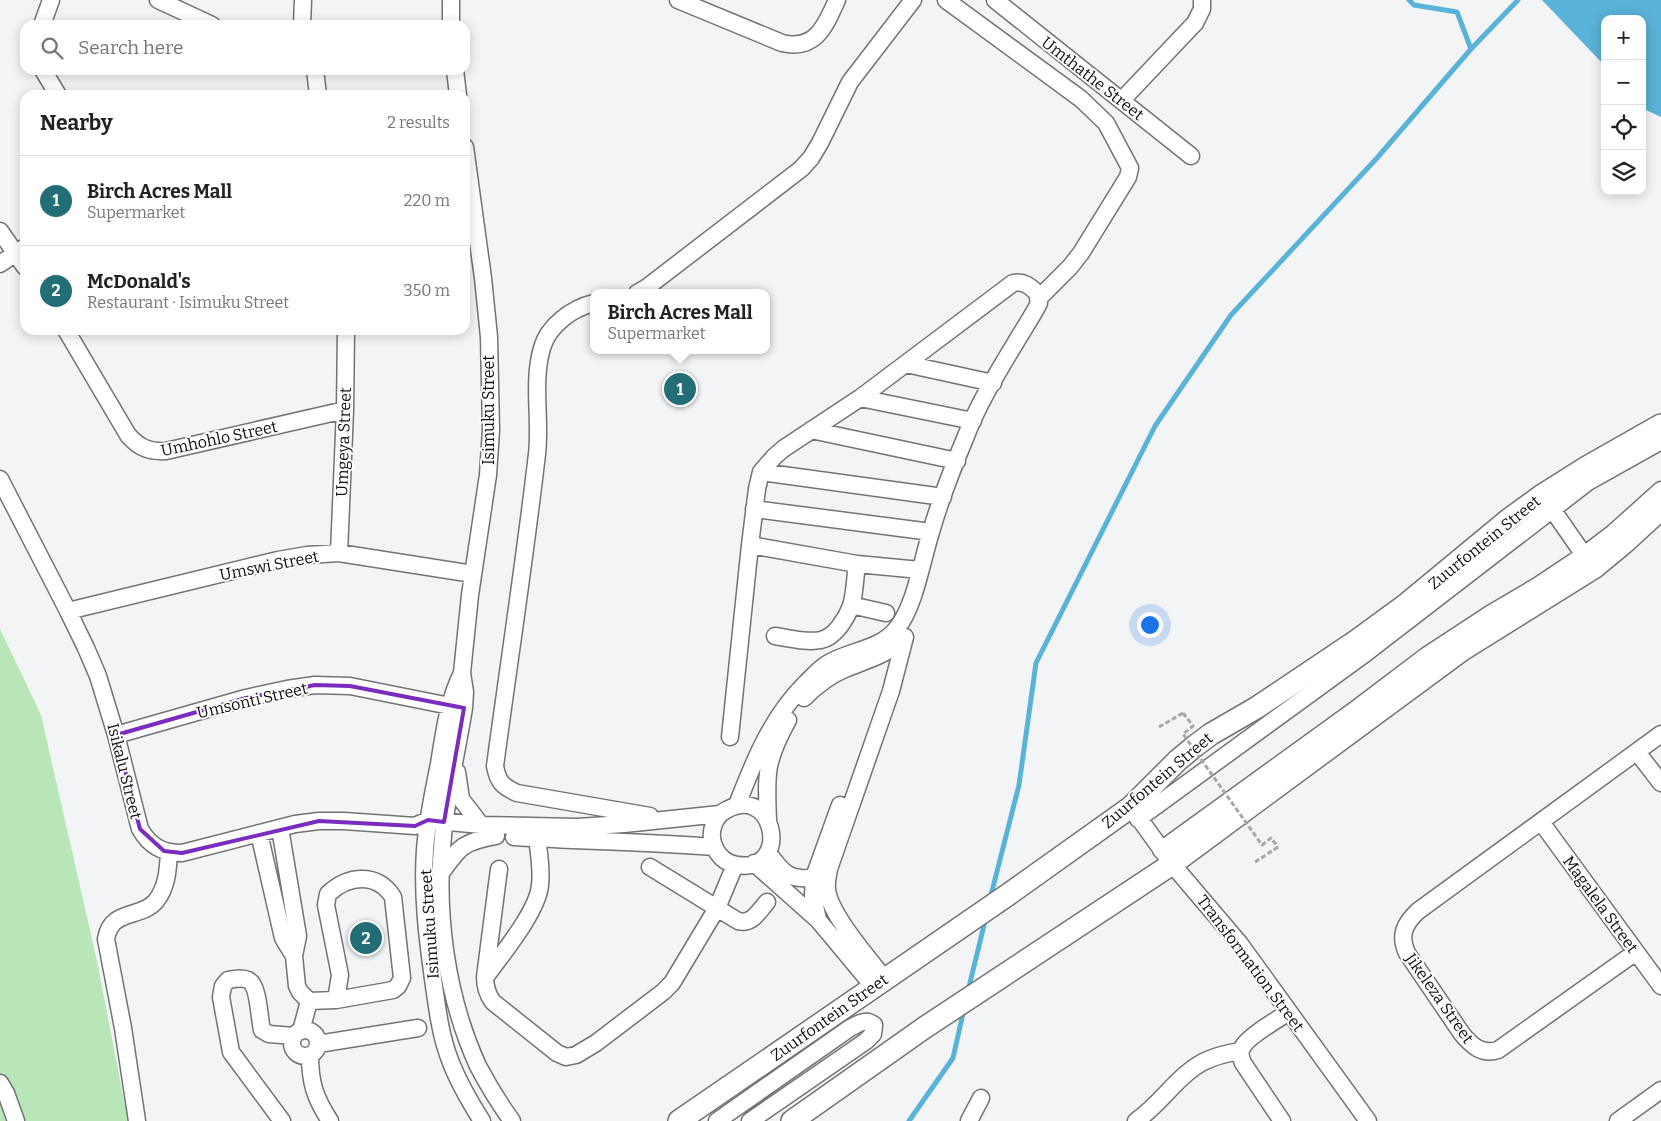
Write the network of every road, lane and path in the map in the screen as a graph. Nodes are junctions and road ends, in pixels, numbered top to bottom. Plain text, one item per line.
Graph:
1 (51, 0) edge
2 (158, 0) edge
3 (303, 0) edge
4 (451, 0) edge
5 (837, 0) edge
6 (913, 0) edge
7 (946, 0) edge
8 (995, 0) edge
9 (1202, 0) edge
10 (688, 2) edge
11 (44, 20) edge
12 (201, 20) edge
13 (302, 20) edge
14 (451, 20) edge
15 (46, 75) edge
16 (316, 75) edge
17 (456, 75) edge
18 (55, 90) edge
19 (317, 90) edge
20 (457, 90) edge
21 (1122, 100) junction
22 (1191, 156) dead end
23 (470, 183) edge
24 (0, 230) edge
25 (20, 254) edge
26 (20, 257) edge
27 (0, 264) edge
28 (644, 289) edge
29 (1039, 298) junction
30 (590, 304) edge
31 (69, 335) edge
32 (346, 335) edge
33 (906, 364) junction
34 (993, 382) junction
35 (860, 398) junction
36 (346, 410) junction
37 (973, 421) junction
38 (1661, 424) edge
39 (811, 430) junction
40 (1661, 441) edge
41 (957, 461) junction
42 (761, 472) junction
43 (0, 479) edge
44 (1661, 490) edge
45 (944, 497) junction
46 (1552, 508) junction
47 (754, 509) junction
48 (1661, 509) edge
49 (931, 532) junction
50 (750, 545) junction
51 (339, 553) junction
52 (1584, 555) junction
53 (857, 564) junction
54 (922, 564) junction
55 (473, 574) junction
56 (851, 605) junction
57 (68, 611) junction
58 (886, 613) dead end
59 (775, 636) dead end
60 (905, 637) junction
61 (880, 656) junction
62 (457, 707) junction
63 (1159, 727) dead end
64 (1661, 734) edge
65 (116, 735) junction
66 (730, 738) dead end
67 (1637, 752) junction
68 (456, 759) junction
69 (1661, 783) edge
70 (737, 805) junction
71 (1135, 813) junction
72 (720, 814) junction
73 (672, 819) junction
74 (768, 820) junction
75 (1541, 822) junction
76 (481, 825) junction
77 (280, 828) junction
78 (431, 828) junction
79 (259, 833) junction
80 (496, 836) junction
81 (537, 838) junction
82 (714, 847) junction
83 (169, 852) junction
84 (768, 852) junction
85 (1167, 857) junction
86 (1255, 862) dead end
87 (754, 864) junction
88 (735, 865) junction
89 (650, 867) dead end
90 (499, 869) dead end
91 (440, 874) junction
92 (814, 876) junction
93 (766, 902) dead end
94 (717, 908) junction
95 (818, 920) junction
96 (1636, 952) junction
97 (294, 956) junction
98 (340, 975) junction
99 (485, 977) junction
100 (878, 982) junction
101 (1661, 986) edge
102 (363, 996) junction
103 (336, 1000) junction
104 (309, 1001) junction
105 (1289, 1012) junction
106 (418, 1028) dead end
107 (298, 1033) junction
108 (314, 1049) junction
109 (1240, 1051) junction
110 (0, 1083) edge
111 (1661, 1090) edge
112 (981, 1098) dead end
113 (1280, 1120) edge
114 (16, 1121) edge
115 (137, 1121) edge
116 (282, 1121) edge
117 (330, 1121) edge
118 (482, 1121) edge
119 (512, 1121) edge
120 (679, 1121) edge
121 (717, 1121) edge
122 (750, 1121) edge
123 (792, 1121) edge
124 (969, 1121) edge
125 (1136, 1121) edge
126 (1368, 1121) edge
127 (1618, 1121) edge

1 - 11 street
2 - 12 street
3 - 13 street
4 - 14 street
5 - 10 street
6 - 28 street
7 - 29 street
8 - 21 street, Umthathe Street
9 - 21 street
15 - 18 street
16 - 19 street
17 - 20 street
21 - 22 street, Umthathe Street
23 - 55 street, Isimuku Street
24 - 25 street
26 - 27 street
29 - 33 street
29 - 34 street
30 - 73 street
31 - 36 street, Umhohlo Street
32 - 36 street, Umgeya Street
33 - 34 street
33 - 35 street
34 - 37 street
35 - 37 street
35 - 39 street
36 - 51 street, Umgeya Street
37 - 41 street
38 - 71 main road, Zuurfontein Street
39 - 41 street
39 - 42 street
40 - 46 street
41 - 45 street
42 - 45 street
42 - 47 street
43 - 57 street, Isikalu Street
44 - 52 street
45 - 49 street
46 - 52 street
46 - 71 street
47 - 49 street
47 - 50 street
48 - 85 main road
49 - 54 street
50 - 53 street
50 - 66 street
51 - 55 street, Umswi Street
51 - 57 street, Umswi Street
52 - 85 street
53 - 54 street
53 - 56 street
54 - 60 street
54 - 70 street
55 - 62 street, Isimuku Street
56 - 58 street
56 - 59 street
57 - 65 street, Isikalu Street
60 - 61 street
60 - 100 street
61 - 74 street
61 - 92 street
62 - 65 street, Umsonti Street
62 - 68 street, Isimuku Street
62 - 78 street, Isimuku Street
63 - 86 path, bridge
64 - 67 street, Jikeleza Street
65 - 83 street, Isikalu Street
67 - 69 street
67 - 75 street, Jikeleza Street
68 - 76 street
68 - 78 street, Isimuku Street
70 - 72 street
70 - 74 street
71 - 85 street, Transformation Street
71 - 100 main road, Zuurfontein Street
72 - 73 street
72 - 82 street
73 - 76 street
74 - 84 street
75 - 96 street, Magalela Street
75 - 96 street, Jikeleza Street
76 - 78 street
77 - 78 street
77 - 79 street
77 - 97 street
78 - 80 street
78 - 91 street, Isimuku Street
78 - 118 street, Isimuku Street
79 - 83 street
79 - 97 street
80 - 81 street
80 - 91 street
81 - 82 street
81 - 99 street
82 - 88 street
83 - 115 street
84 - 87 street
84 - 92 street
85 - 105 street, Transformation Street
85 - 123 main road
87 - 88 street
87 - 95 street
88 - 94 street
89 - 94 street
90 - 99 street
91 - 119 street, Isimuku Street
92 - 95 street
93 - 94 street
94 - 99 street
95 - 100 street
96 - 101 street, Magalela Street
97 - 104 street
98 - 102 street
98 - 102 street
98 - 103 street
100 - 120 main road, Zuurfontein Street
102 - 103 street
103 - 104 street
104 - 107 street
105 - 109 street
105 - 126 street, Transformation Street
106 - 108 street
107 - 108 street
107 - 108 street
107 - 116 street
108 - 117 street
109 - 113 street
109 - 125 street
110 - 114 street
111 - 127 street
112 - 124 street
121 - 122 street

